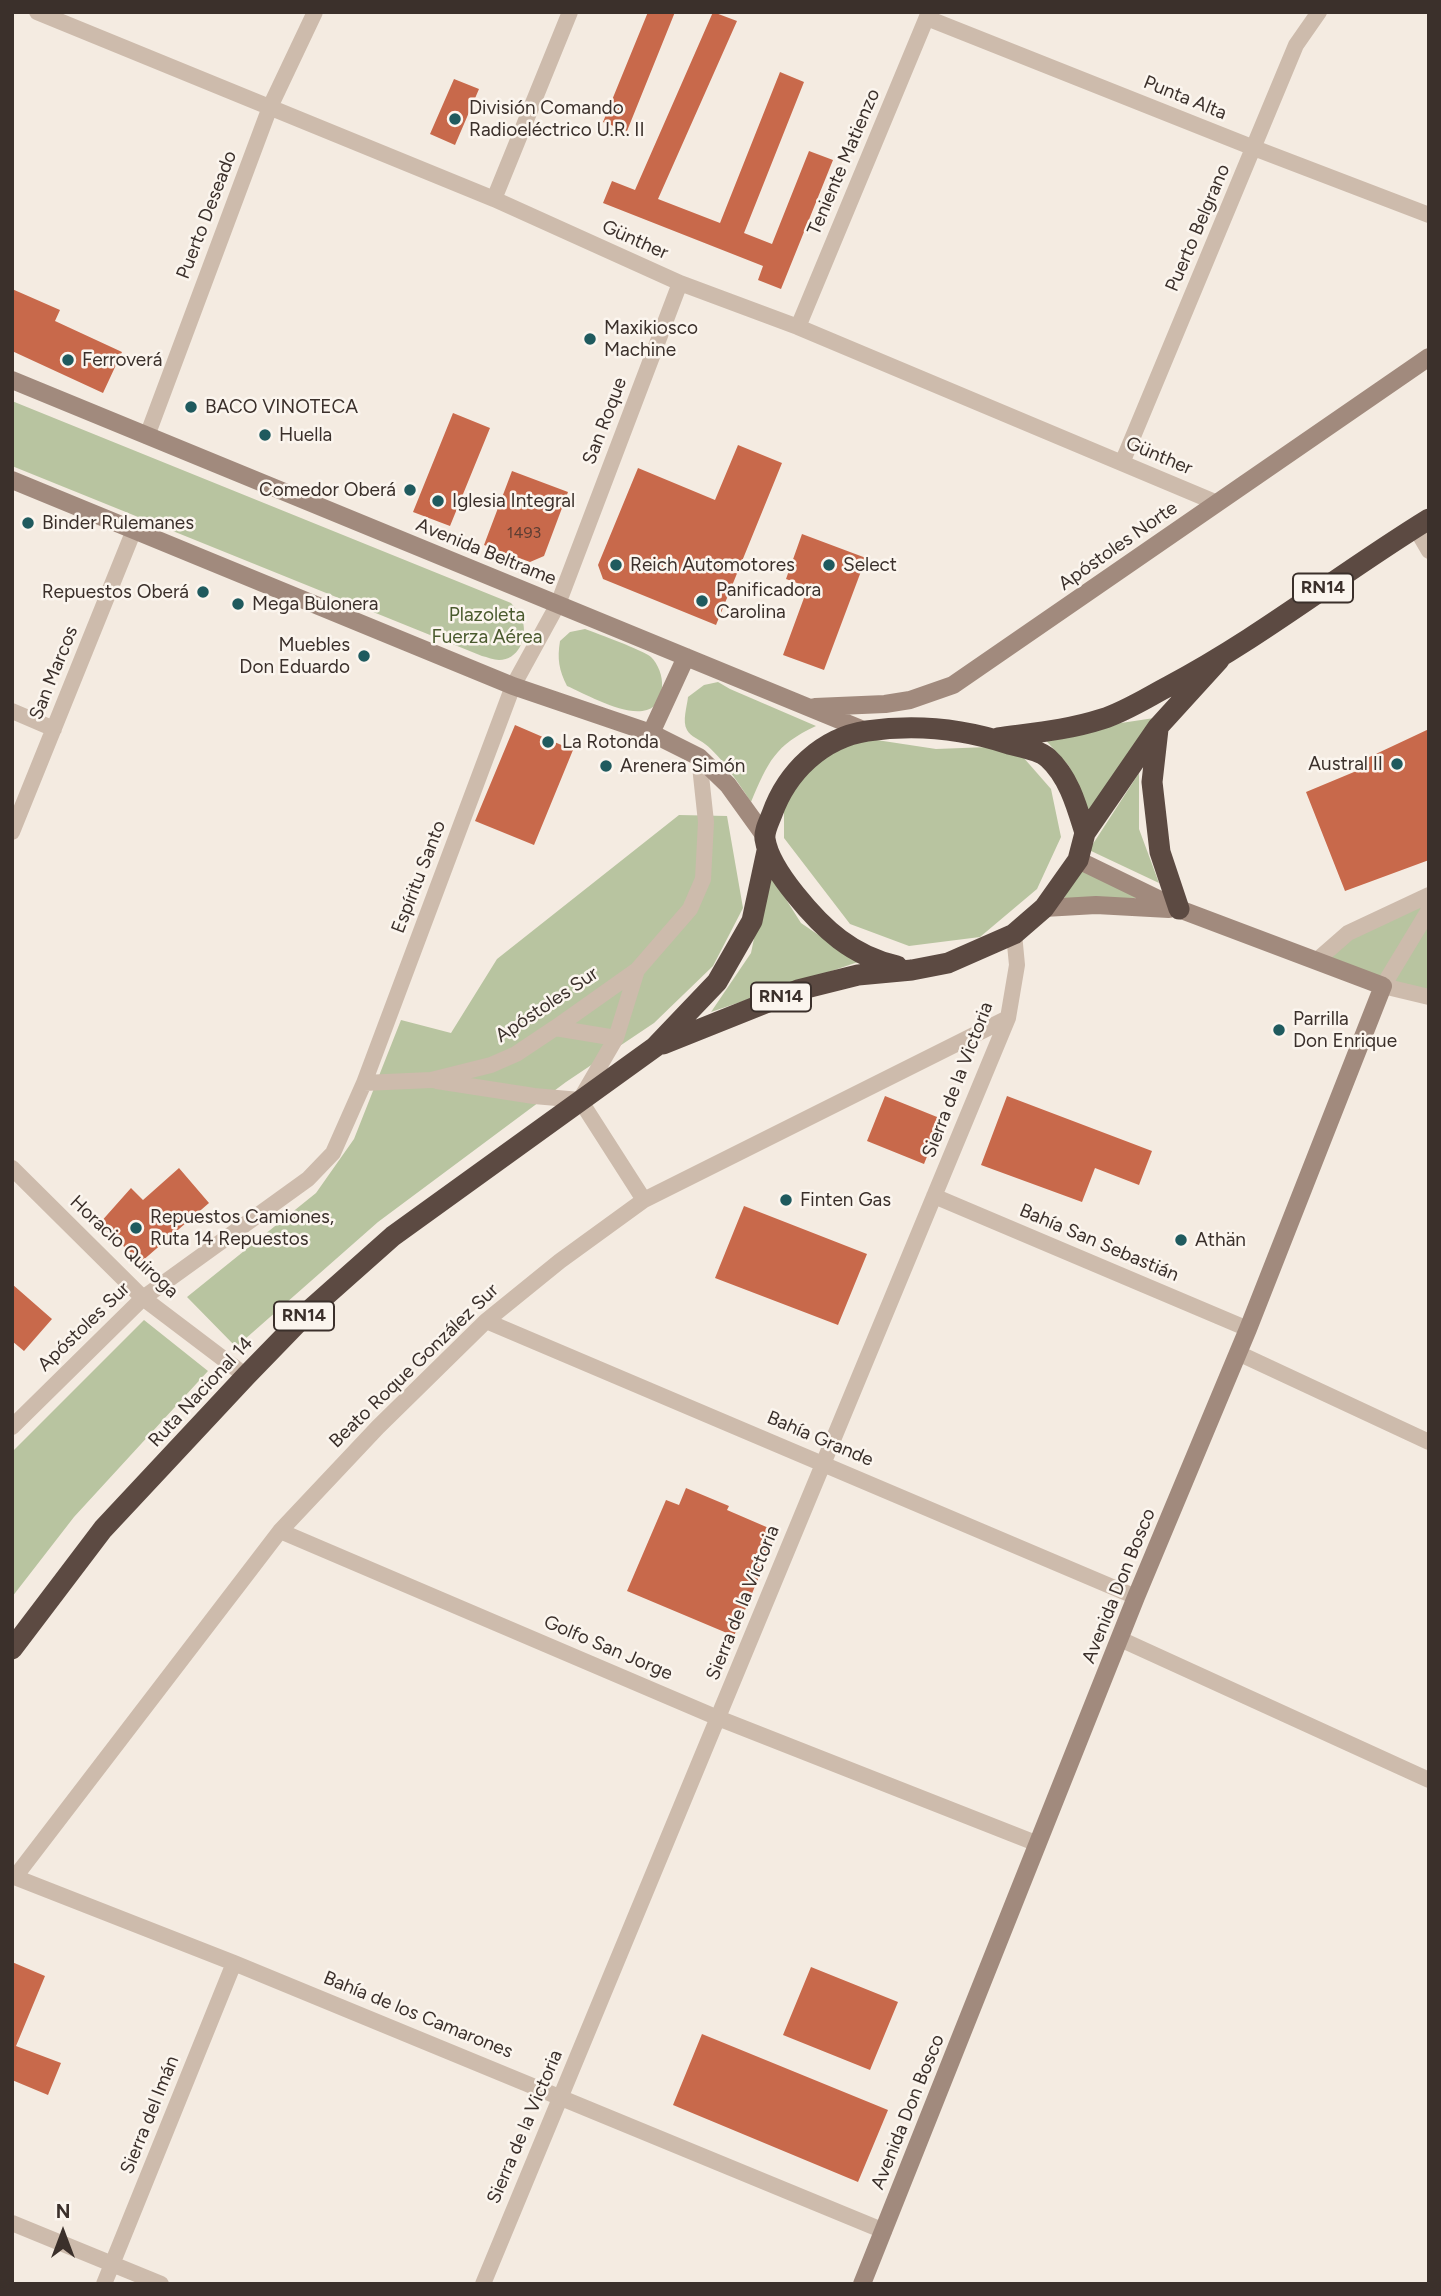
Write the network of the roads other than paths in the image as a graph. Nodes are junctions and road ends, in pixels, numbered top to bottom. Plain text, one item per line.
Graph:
1 (37, 12) edge
2 (315, 12) edge
3 (570, 12) edge
4 (1319, 12) edge
5 (928, 15) edge
6 (270, 107) junction
7 (1254, 148) junction
8 (494, 199) junction
9 (1429, 215) edge
10 (680, 283) junction
11 (798, 327) junction
12 (1429, 357) edge
13 (12, 380) edge
14 (147, 436) junction
15 (1122, 463) junction
16 (12, 481) edge
17 (1217, 503) junction
18 (1422, 523) edge
19 (134, 530) junction
20 (1429, 551) edge
21 (558, 604) junction
22 (686, 657) junction
23 (1219, 660) junction
24 (513, 686) junction
25 (808, 707) junction
26 (12, 711) edge
27 (1158, 727) junction
28 (54, 729) junction
29 (866, 731) junction
30 (651, 733) junction
31 (992, 738) junction
32 (699, 757) junction
33 (12, 832) edge
34 (1085, 833) junction
35 (766, 843) junction
36 (1078, 860) junction
37 (1429, 895) edge
38 (1044, 908) junction
39 (1179, 909) junction
40 (1429, 910) edge
41 (1014, 934) junction
42 (1316, 961) junction
43 (637, 970) junction
44 (912, 970) junction
45 (1383, 986) junction
46 (1429, 997) edge
47 (1008, 1018) junction
48 (555, 1028) junction
49 (616, 1038) junction
50 (655, 1047) junction
51 (431, 1080) junction
52 (364, 1083) junction
53 (580, 1100) junction
54 (12, 1168) edge
55 (934, 1196) junction
56 (644, 1200) junction
57 (143, 1298) junction
58 (486, 1321) junction
59 (1248, 1329) junction
60 (1238, 1353) junction
61 (246, 1376) junction
62 (12, 1427) edge
63 (1429, 1442) edge
64 (823, 1463) junction
65 (281, 1531) junction
66 (1136, 1597) junction
67 (1120, 1639) junction
68 (12, 1649) edge
69 (718, 1718) junction
70 (1429, 1780) edge
71 (1038, 1844) junction
72 (14, 1876) edge
73 (234, 1963) junction
74 (561, 2096) junction
75 (12, 2223) edge
76 (884, 2231) junction
77 (113, 2263) junction
78 (104, 2284) edge
79 (161, 2284) edge
80 (483, 2284) edge
81 (862, 2284) edge

1 - 6 street, Günther
2 - 6 street, Puerto Deseado
3 - 8 street
4 - 7 street, Puerto Belgrano
5 - 7 street, Punta Alta
5 - 11 street, Teniente Matienzo
6 - 8 street, Günther
6 - 14 street, Puerto Deseado
7 - 9 street, Punta Alta
7 - 15 street, Puerto Belgrano
8 - 10 street, Günther
10 - 11 street, Günther
10 - 21 street, San Roque
11 - 15 street, Günther
12 - 17 main road, Apóstoles Norte
13 - 14 main road, Avenida Beltrame
14 - 21 main road, Avenida Beltrame
15 - 17 street, Günther
16 - 19 main road
17 - 25 main road, Apóstoles Norte
18 - 20 street
18 - 23 highway, Ruta Nacional 14 / RN14
19 - 24 main road
19 - 28 street, San Marcos
21 - 22 main road, Avenida Beltrame
21 - 24 street, San Roque
22 - 25 main road, Avenida Beltrame
22 - 30 main road
23 - 27 highway, Ruta Nacional 14 / RN14
23 - 31 highway, Ruta Nacional 14 / RN14
24 - 30 main road
24 - 52 street, Espíritu Santo
25 - 29 main road, Avenida Beltrame
26 - 28 street
27 - 34 highway, Ruta Nacional 14 / RN14
27 - 39 highway
28 - 33 street, San Marcos
29 - 31 highway, Ruta Nacional 14 / RN14
29 - 35 highway, Ruta Nacional 14 / RN14
30 - 32 main road
31 - 34 highway, Ruta Nacional 14 / RN14
32 - 35 main road
32 - 43 street, Apóstoles Sur
34 - 36 highway, Ruta Nacional 14 / RN14
35 - 44 highway, Ruta Nacional 14 / RN14
35 - 50 highway, Ruta Nacional 14 / RN14
36 - 38 highway, Ruta Nacional 14 / RN14
36 - 39 main road
37 - 42 street
38 - 39 main road
38 - 41 highway, Ruta Nacional 14 / RN14
39 - 42 main road
40 - 45 street, Avenida Don Bosco
41 - 44 highway, Ruta Nacional 14 / RN14
41 - 47 street, Sierra de la Victoria
42 - 45 main road
43 - 48 street, Apóstoles Sur
43 - 49 street
44 - 50 highway, Ruta Nacional 14 / RN14
45 - 46 street
45 - 59 main road, Avenida Don Bosco
47 - 55 street, Sierra de la Victoria
47 - 56 street, Beato Roque González Sur
48 - 49 street
48 - 51 street, Apóstoles Sur
49 - 53 street
50 - 53 highway, Ruta Nacional 14 / RN14
51 - 52 street, Apóstoles Sur
51 - 53 street
52 - 57 street, Apóstoles Sur
53 - 56 street
53 - 61 highway, Ruta Nacional 14 / RN14
54 - 57 street, Horacio Quiroga
55 - 59 street, Bahía San Sebastián
55 - 64 street, Sierra de la Victoria
56 - 58 street, Beato Roque González Sur
57 - 61 street, Horacio Quiroga
57 - 62 street, Apóstoles Sur
58 - 64 street, Bahía Grande
58 - 65 street, Beato Roque González Sur
59 - 60 main road, Avenida Don Bosco
60 - 63 street
60 - 66 main road, Avenida Don Bosco
61 - 68 highway, Ruta Nacional 14 / RN14
64 - 66 street, Bahía Grande
64 - 69 street, Sierra de la Victoria
65 - 69 street, Golfo San Jorge
65 - 72 street, Beato Roque González Sur
66 - 67 main road, Avenida Don Bosco
67 - 70 street
67 - 71 main road, Avenida Don Bosco
69 - 71 street, Golfo San Jorge
69 - 74 street, Sierra de la Victoria
71 - 76 main road, Avenida Don Bosco
72 - 73 street, Bahía de los Camarones
73 - 74 street, Bahía de los Camarones
73 - 77 street, Sierra del Imán
74 - 76 street, Bahía de los Camarones
74 - 80 street, Sierra de la Victoria
75 - 77 street
76 - 81 main road, Avenida Don Bosco
77 - 78 street, Sierra del Imán
77 - 79 street

